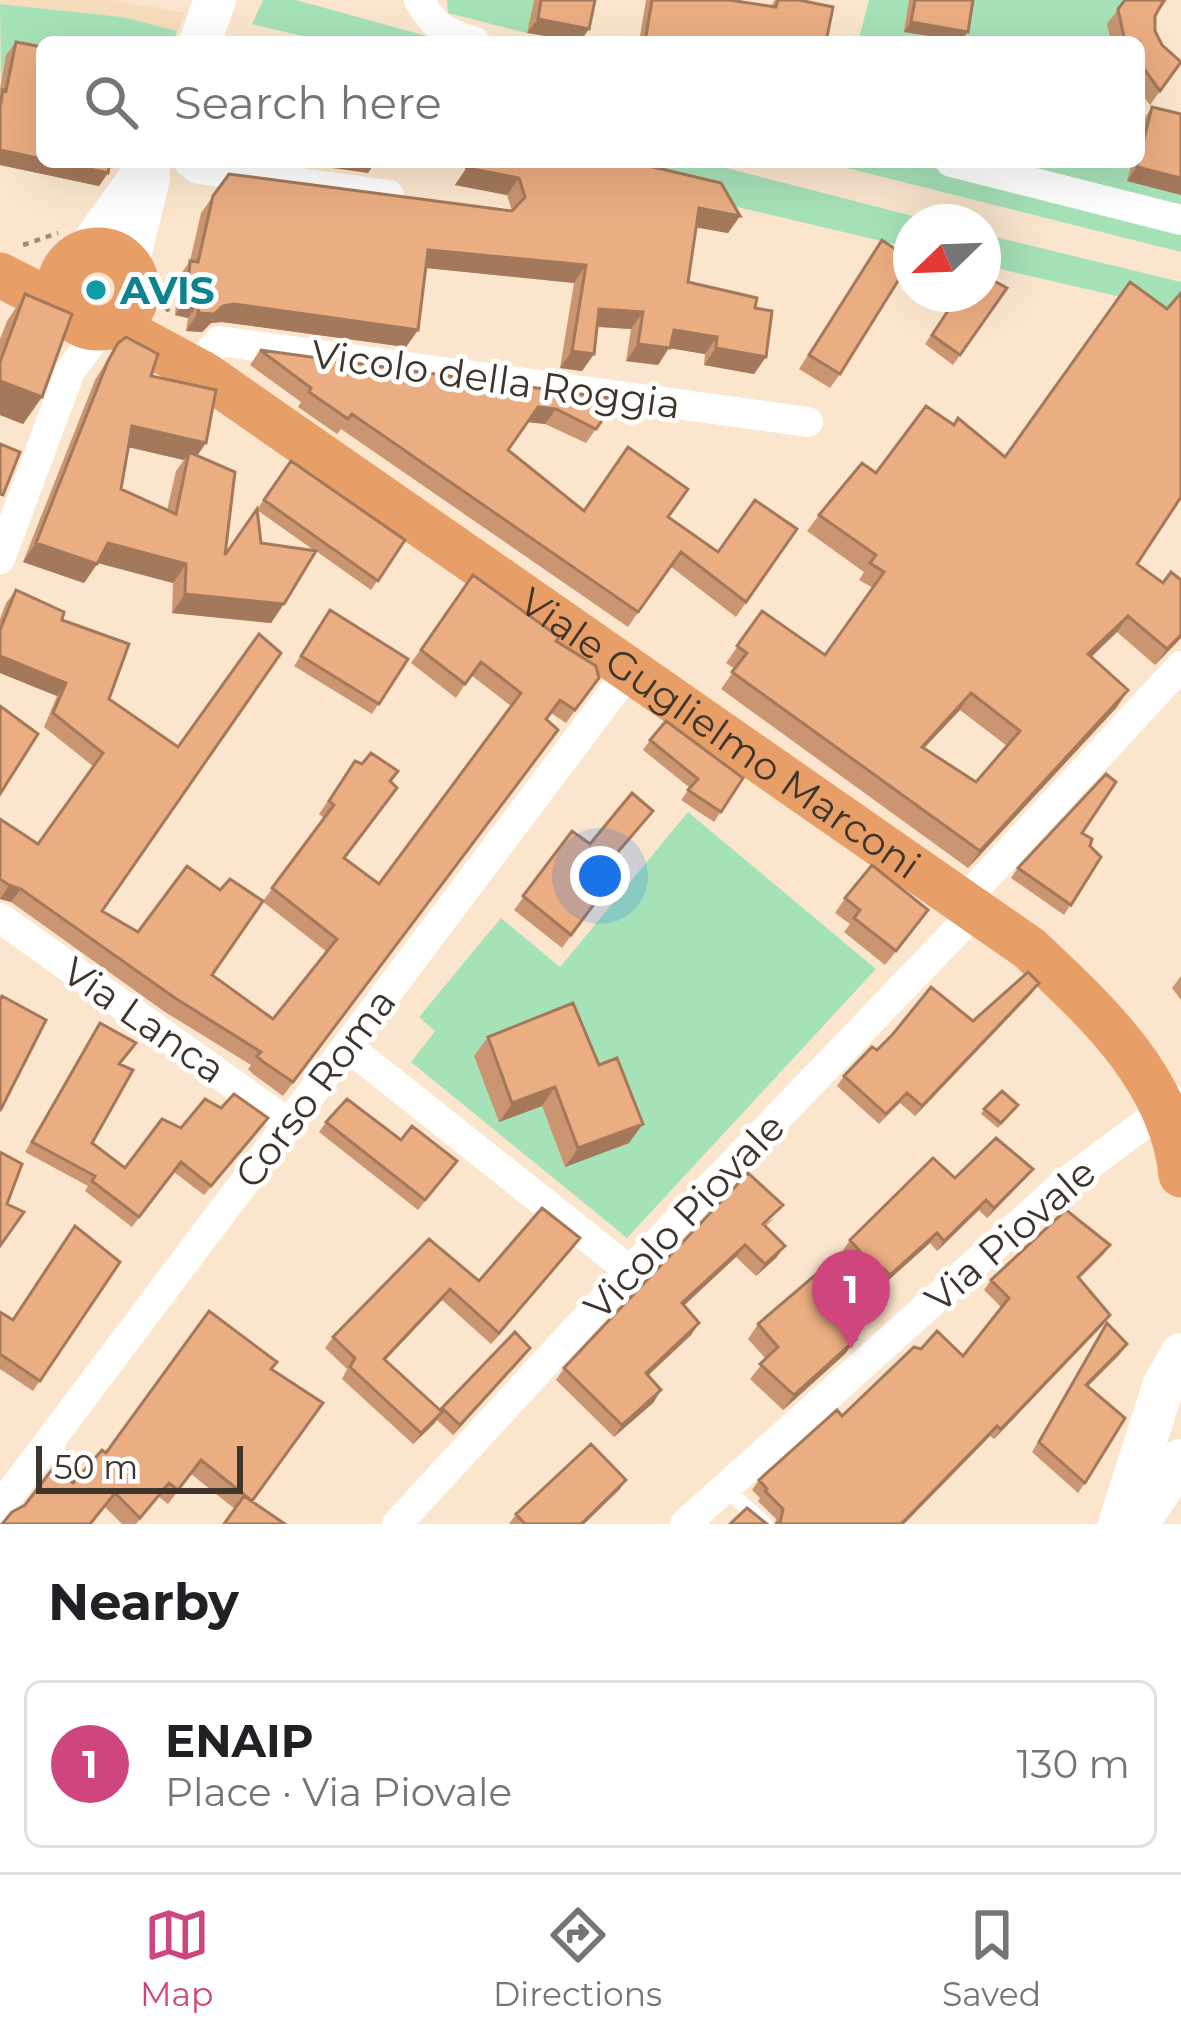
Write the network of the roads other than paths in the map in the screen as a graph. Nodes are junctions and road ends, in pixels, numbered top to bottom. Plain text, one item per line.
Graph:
1 (215, 0) edge
2 (419, 0) edge
3 (202, 36) edge
4 (455, 36) edge
5 (150, 168) edge
6 (198, 168) edge
7 (975, 168) edge
8 (425, 200) edge
9 (1181, 220) edge
10 (0, 265) edge
11 (0, 274) edge
12 (103, 291) junction
13 (204, 359) junction
14 (808, 422) dead end
15 (0, 560) edge
16 (1181, 666) edge
17 (630, 670) junction
18 (968, 907) junction
19 (0, 918) edge
20 (347, 1046) junction
21 (1172, 1103) edge
22 (288, 1123) junction
23 (1180, 1163) edge
24 (631, 1271) junction
25 (1181, 1354) edge
26 (1181, 1460) edge
27 (726, 1489) junction
28 (0, 1507) edge
29 (397, 1524) edge
30 (685, 1524) edge
31 (765, 1524) edge
32 (1119, 1524) edge
33 (1137, 1524) edge

1 - 3 main road
2 - 4 street
5 - 12 main road
6 - 8 street
7 - 9 street
10 - 12 main road
11 - 12 main road, Viale Guglielmo Marconi
12 - 13 main road, Viale Guglielmo Marconi
12 - 15 street
13 - 14 street, Vicolo della Roggia
13 - 17 main road, Viale Guglielmo Marconi
16 - 18 street, Vicolo Piovale
17 - 18 main road, Viale Guglielmo Marconi
17 - 20 street, Corso Roma
18 - 21 main road, Viale Guglielmo Marconi
18 - 24 street, Vicolo Piovale
19 - 22 street, Via Lanca
20 - 22 street, Corso Roma
20 - 24 street
21 - 23 main road, Viale Guglielmo Marconi
21 - 27 street, Via Piovale
22 - 28 street, Corso Roma
24 - 29 street, Vicolo Piovale
25 - 32 main road
26 - 33 main road
27 - 30 street, Via Piovale
27 - 31 lane

